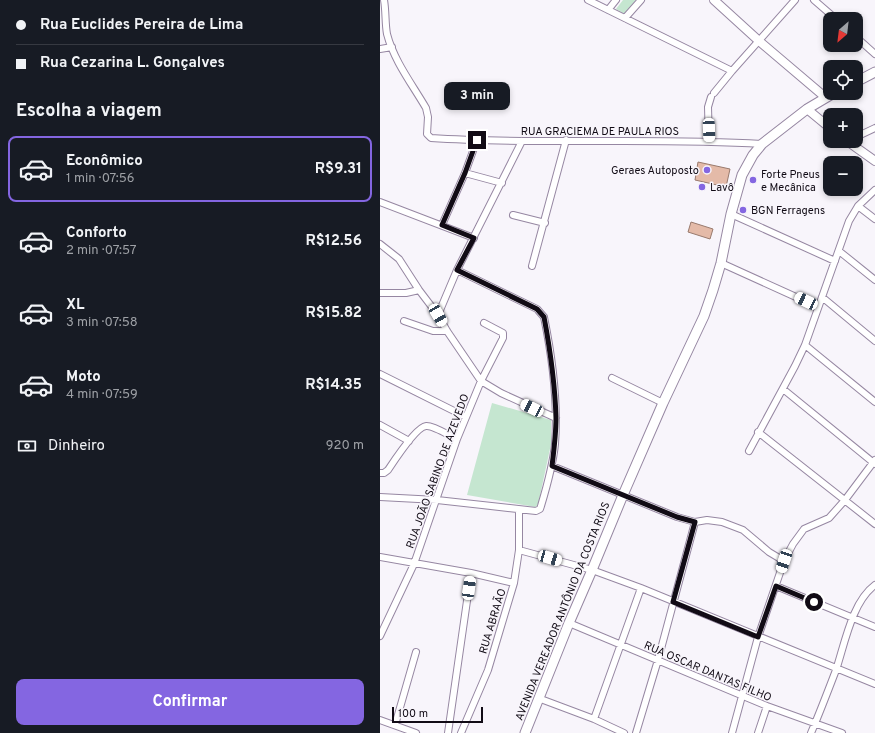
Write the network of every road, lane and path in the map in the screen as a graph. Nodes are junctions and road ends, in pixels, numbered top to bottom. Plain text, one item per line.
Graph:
1 (384, 0) edge
2 (588, 0) edge
3 (616, 0) edge
4 (641, 0) edge
5 (714, 0) edge
6 (795, 0) edge
7 (814, 0) edge
8 (608, 10) junction
9 (828, 12) edge
10 (625, 18) junction
11 (383, 27) edge
12 (759, 41) junction
13 (863, 43) edge
14 (392, 47) junction
15 (380, 49) edge
16 (875, 54) edge
17 (732, 71) junction
18 (875, 72) edge
19 (863, 78) edge
20 (823, 95) edge
21 (823, 98) edge
22 (807, 109) junction
23 (823, 122) edge
24 (875, 128) edge
25 (863, 134) edge
26 (477, 140) junction
27 (522, 140) junction
28 (566, 140) junction
29 (709, 142) junction
30 (762, 144) junction
31 (857, 148) edge
32 (875, 161) edge
33 (465, 173) junction
34 (502, 183) junction
35 (875, 190) edge
36 (380, 202) edge
37 (858, 206) junction
38 (731, 214) junction
39 (513, 215) dead end
40 (875, 219) edge
41 (545, 223) junction
42 (442, 225) junction
43 (474, 238) junction
44 (380, 244) edge
45 (839, 251) junction
46 (835, 261) junction
47 (721, 263) junction
48 (532, 266) dead end
49 (457, 270) junction
50 (875, 280) edge
51 (419, 290) junction
52 (380, 294) edge
53 (822, 296) junction
54 (818, 307) junction
55 (438, 315) junction
56 (404, 321) dead end
57 (484, 323) dead end
58 (447, 331) junction
59 (875, 340) edge
60 (804, 345) junction
61 (380, 374) edge
62 (612, 378) dead end
63 (481, 381) junction
64 (783, 389) junction
65 (875, 402) edge
66 (663, 403) junction
67 (466, 417) junction
68 (556, 418) junction
69 (380, 425) edge
70 (758, 432) junction
71 (457, 439) junction
72 (409, 441) junction
73 (749, 451) dead end
74 (874, 462) edge
75 (552, 466) junction
76 (380, 474) edge
77 (623, 495) junction
78 (380, 497) edge
79 (437, 500) junction
80 (844, 500) junction
81 (519, 510) junction
82 (695, 522) junction
83 (875, 524) edge
84 (519, 550) junction
85 (380, 557) edge
86 (784, 561) junction
87 (414, 564) junction
88 (592, 570) junction
89 (471, 573) junction
90 (514, 583) junction
91 (875, 585) edge
92 (776, 586) junction
93 (641, 588) junction
94 (673, 602) junction
95 (853, 618) junction
96 (383, 621) edge
97 (569, 623) junction
98 (875, 627) edge
99 (380, 636) edge
100 (758, 637) junction
101 (621, 646) junction
102 (416, 652) dead end
103 (658, 660) junction
104 (836, 669) junction
105 (875, 684) edge
106 (742, 696) junction
107 (538, 698) junction
108 (767, 706) junction
109 (594, 719) junction
110 (380, 720) edge
111 (816, 723) junction
112 (395, 725) junction
113 (416, 733) edge
114 (448, 733) edge
115 (461, 733) edge
116 (525, 733) edge
117 (624, 733) edge
118 (636, 733) edge
119 (732, 733) edge
120 (758, 733) edge
121 (811, 733) edge
122 (842, 733) edge

1 - 11 street
2 - 8 street
3 - 8 street
4 - 10 street
5 - 12 street
6 - 12 street
7 - 9 street
8 - 10 street
10 - 17 street
11 - 14 street
12 - 17 street
12 - 20 street
13 - 16 street
14 - 15 street
14 - 26 street, RUA GRACIEMA DE PAULA RIOS
17 - 29 street
18 - 19 main road
21 - 22 main road, AVENIDA VEREADOR ANTÔNIO DA COSTA RIOS
22 - 23 street
22 - 30 main road, AVENIDA VEREADOR ANTÔNIO DA COSTA RIOS
24 - 25 street
26 - 27 street, RUA GRACIEMA DE PAULA RIOS
26 - 33 street
27 - 28 street, RUA GRACIEMA DE PAULA RIOS
27 - 34 street
28 - 29 street, RUA GRACIEMA DE PAULA RIOS
28 - 41 street
29 - 30 street, RUA GRACIEMA DE PAULA RIOS
30 - 38 main road, AVENIDA VEREADOR ANTÔNIO DA COSTA RIOS
31 - 32 street
33 - 34 street
33 - 42 street
34 - 43 street
35 - 37 street
36 - 42 street
37 - 40 street
37 - 45 street
38 - 46 street
38 - 47 main road, AVENIDA VEREADOR ANTÔNIO DA COSTA RIOS
39 - 41 street
41 - 48 street
42 - 43 street
43 - 49 street
44 - 51 street
45 - 46 street
45 - 50 street
46 - 53 street
47 - 54 street
47 - 66 main road, AVENIDA VEREADOR ANTÔNIO DA COSTA RIOS
49 - 55 street
49 - 68 street
51 - 52 street
51 - 55 street
53 - 54 street
53 - 59 street
54 - 60 street
55 - 58 street
56 - 58 street
57 - 63 street, RUA JOÃO SABINO DE AZEVEDO
58 - 63 street
60 - 64 street
60 - 65 street
61 - 67 street
62 - 66 street
63 - 67 street, RUA JOÃO SABINO DE AZEVEDO
63 - 68 street
64 - 70 street
64 - 74 street
66 - 77 main road, AVENIDA VEREADOR ANTÔNIO DA COSTA RIOS
67 - 71 street, RUA JOÃO SABINO DE AZEVEDO
68 - 75 street
69 - 72 street
70 - 73 street
70 - 80 street
71 - 72 street
71 - 79 street, RUA JOÃO SABINO DE AZEVEDO
72 - 76 street
74 - 80 street
75 - 77 street
75 - 81 street
77 - 82 street
77 - 88 main road, AVENIDA VEREADOR ANTÔNIO DA COSTA RIOS
78 - 79 street
79 - 81 street
79 - 87 street, RUA JOÃO SABINO DE AZEVEDO
80 - 83 street
80 - 86 street
81 - 84 street, RUA ABRAÃO
82 - 86 street
82 - 94 street
84 - 88 street
84 - 90 street, RUA ABRAÃO
85 - 87 street
86 - 92 street
87 - 89 street
87 - 96 street, RUA JOÃO SABINO DE AZEVEDO
88 - 93 street
88 - 97 main road, AVENIDA VEREADOR ANTÔNIO DA COSTA RIOS
89 - 90 street
89 - 114 street
90 - 115 street, RUA ABRAÃO
91 - 95 street
92 - 95 street
92 - 100 street
93 - 94 street
93 - 101 street
94 - 100 street
94 - 103 street
95 - 98 street
95 - 104 street
96 - 99 street, RUA JOÃO SABINO DE AZEVEDO
97 - 101 street, RUA OSCAR DANTAS FILHO
97 - 107 main road, AVENIDA VEREADOR ANTÔNIO DA COSTA RIOS
100 - 104 street
100 - 106 street
101 - 103 street, RUA OSCAR DANTAS FILHO
101 - 109 street
102 - 112 street
103 - 106 street, RUA OSCAR DANTAS FILHO
103 - 118 street
104 - 105 street
104 - 111 street
106 - 108 street, RUA OSCAR DANTAS FILHO
106 - 119 street
107 - 109 street
107 - 116 main road, AVENIDA VEREADOR ANTÔNIO DA COSTA RIOS
108 - 111 street, RUA OSCAR DANTAS FILHO
108 - 120 street
109 - 117 street
110 - 112 street
111 - 121 street
111 - 122 street, RUA OSCAR DANTAS FILHO
112 - 113 street

